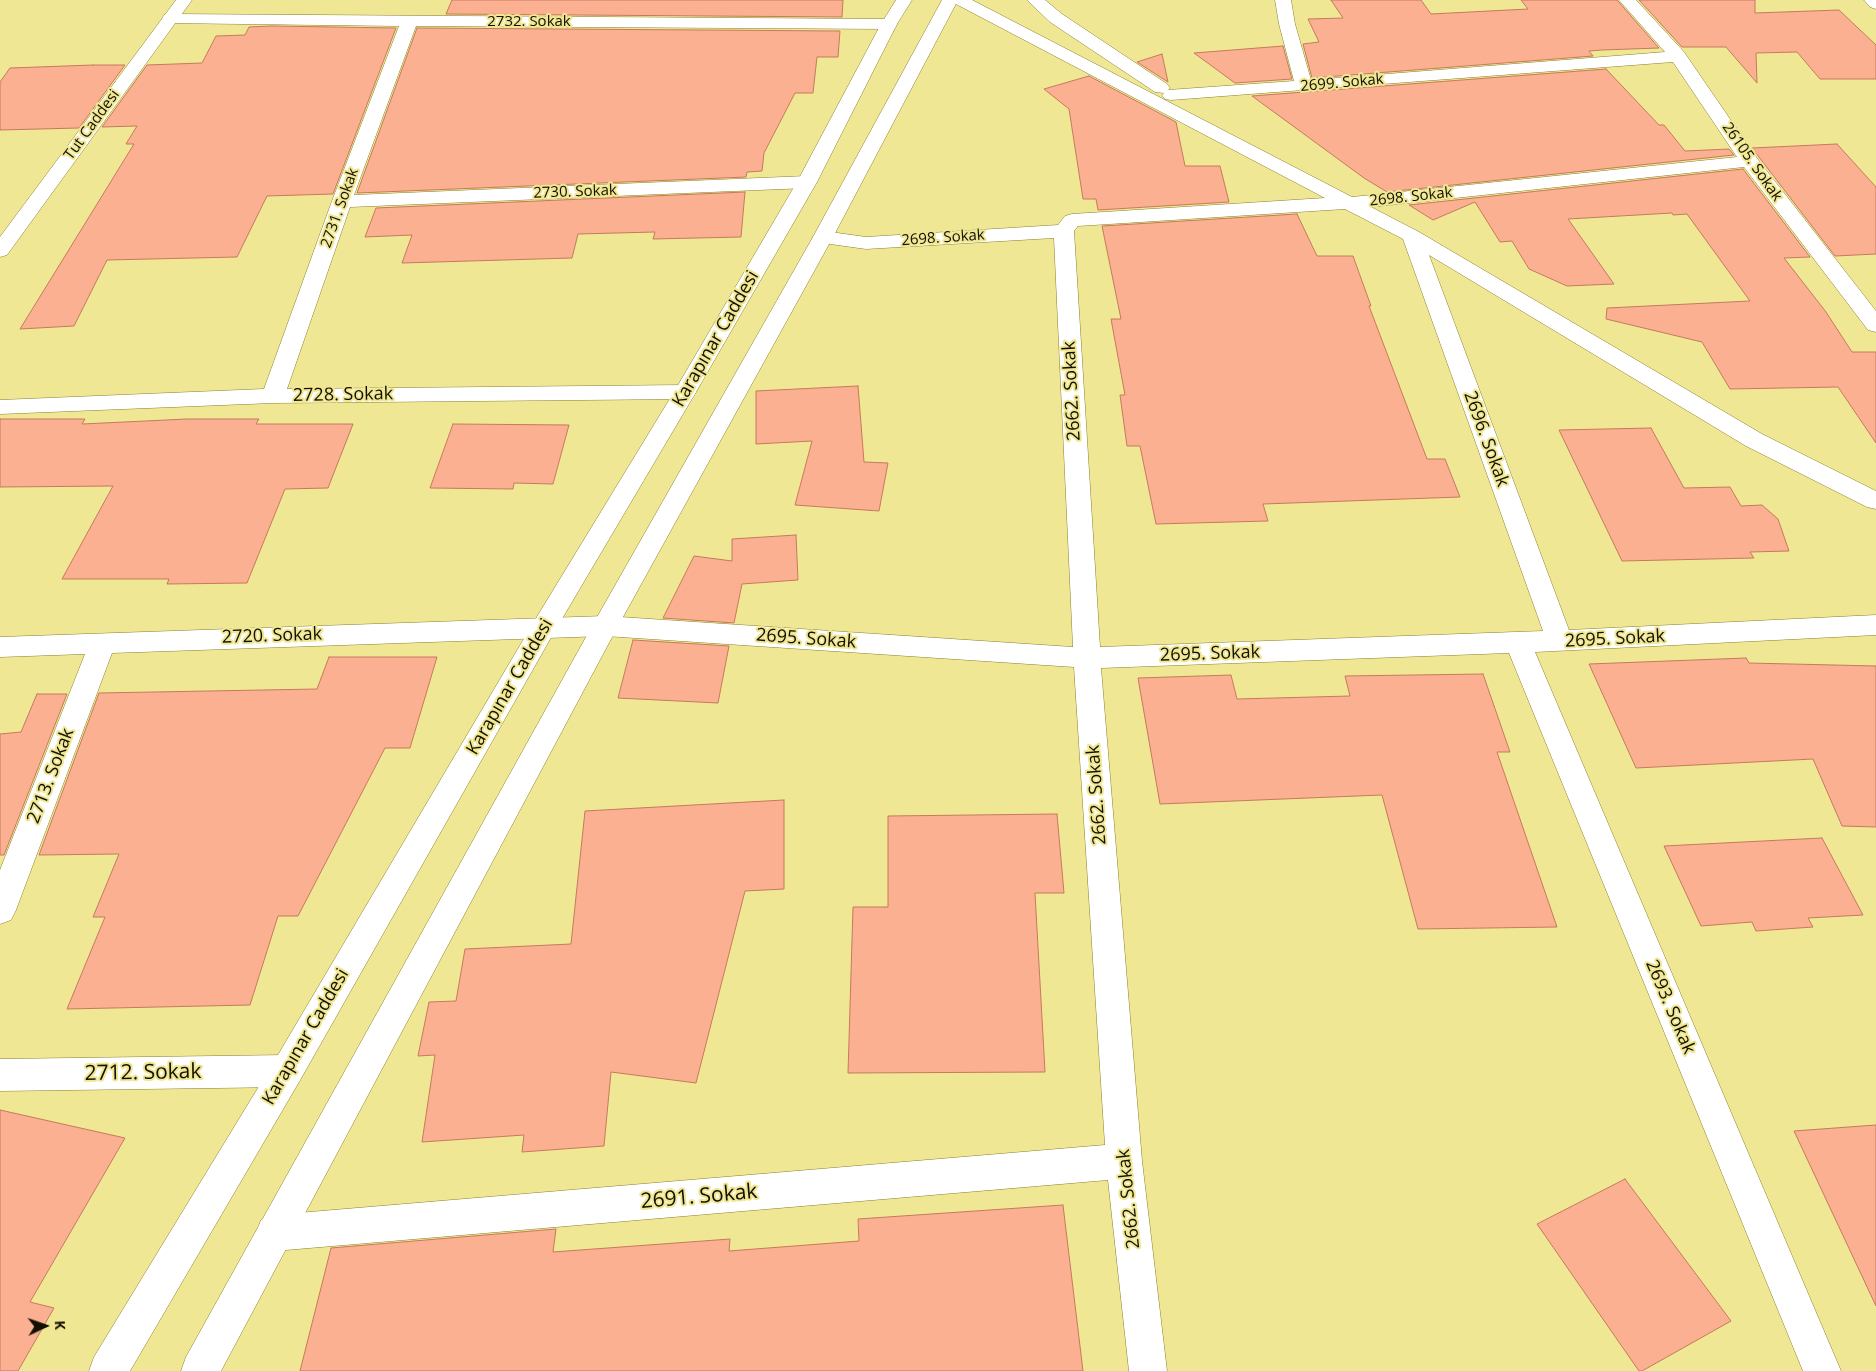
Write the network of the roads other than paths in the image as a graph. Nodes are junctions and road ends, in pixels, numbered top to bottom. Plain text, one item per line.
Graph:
1 (184, 0) edge
2 (904, 0) edge
3 (950, 0) edge
4 (960, 0) edge
5 (1035, 0) edge
6 (1283, 0) edge
7 (1627, 0) edge
8 (1872, 0) edge
9 (1876, 4) edge
10 (170, 19) junction
11 (409, 21) junction
12 (889, 24) junction
13 (1678, 56) junction
14 (1304, 86) junction
15 (1171, 95) junction
16 (1749, 161) junction
17 (807, 182) junction
18 (342, 201) junction
19 (1348, 203) junction
20 (1068, 225) junction
21 (1412, 236) junction
22 (823, 237) junction
23 (0, 252) edge
24 (1876, 325) edge
25 (685, 392) junction
26 (273, 396) junction
27 (0, 407) edge
28 (1876, 501) edge
29 (1876, 625) edge
30 (605, 626) junction
31 (544, 627) junction
32 (1560, 641) junction
33 (103, 642) junction
34 (1518, 643) junction
35 (0, 647) edge
36 (1087, 658) junction
37 (0, 910) edge
38 (286, 1071) junction
39 (0, 1075) edge
40 (1124, 1161) junction
41 (274, 1233) junction
42 (108, 1371) edge
43 (200, 1371) edge
44 (1148, 1371) edge
45 (1822, 1371) edge

1 - 10 street, Tut Caddesi
2 - 12 street, Karapınar Caddesi
3 - 22 street
4 - 19 street
5 - 15 street
6 - 14 street
7 - 13 street, 26105. Sokak
8 - 9 street
10 - 11 street, 2732. Sokak
10 - 23 street, Tut Caddesi
11 - 12 street, 2732. Sokak
11 - 18 street, 2731. Sokak
12 - 17 street, Karapınar Caddesi
13 - 14 street, 2699. Sokak
13 - 16 street, 26105. Sokak
14 - 15 street, 2699. Sokak
15 - 19 street
16 - 19 street, 2698. Sokak
16 - 24 street, 26105. Sokak
17 - 18 street, 2730. Sokak
17 - 25 street, Karapınar Caddesi
18 - 26 street, 2731. Sokak
19 - 20 street, 2698. Sokak
19 - 21 street
20 - 22 street, 2698. Sokak
20 - 36 street, 2662. Sokak
21 - 28 street
21 - 32 street, 2696. Sokak
22 - 30 street
25 - 26 street, 2728. Sokak
25 - 31 street, Karapınar Caddesi
26 - 27 street, 2728. Sokak
29 - 32 street, 2695. Sokak
30 - 31 street, 2695. Sokak
30 - 36 street, 2695. Sokak
30 - 41 street
31 - 33 street, 2720. Sokak
31 - 38 street, Karapınar Caddesi
32 - 34 street, 2695. Sokak
33 - 35 street, 2720. Sokak
33 - 37 street, 2713. Sokak
34 - 36 street, 2695. Sokak
34 - 45 street, 2693. Sokak
36 - 40 street, 2662. Sokak
38 - 39 street, 2712. Sokak
38 - 42 street, Karapınar Caddesi
40 - 41 street, 2691. Sokak
40 - 44 street, 2662. Sokak
41 - 43 street

